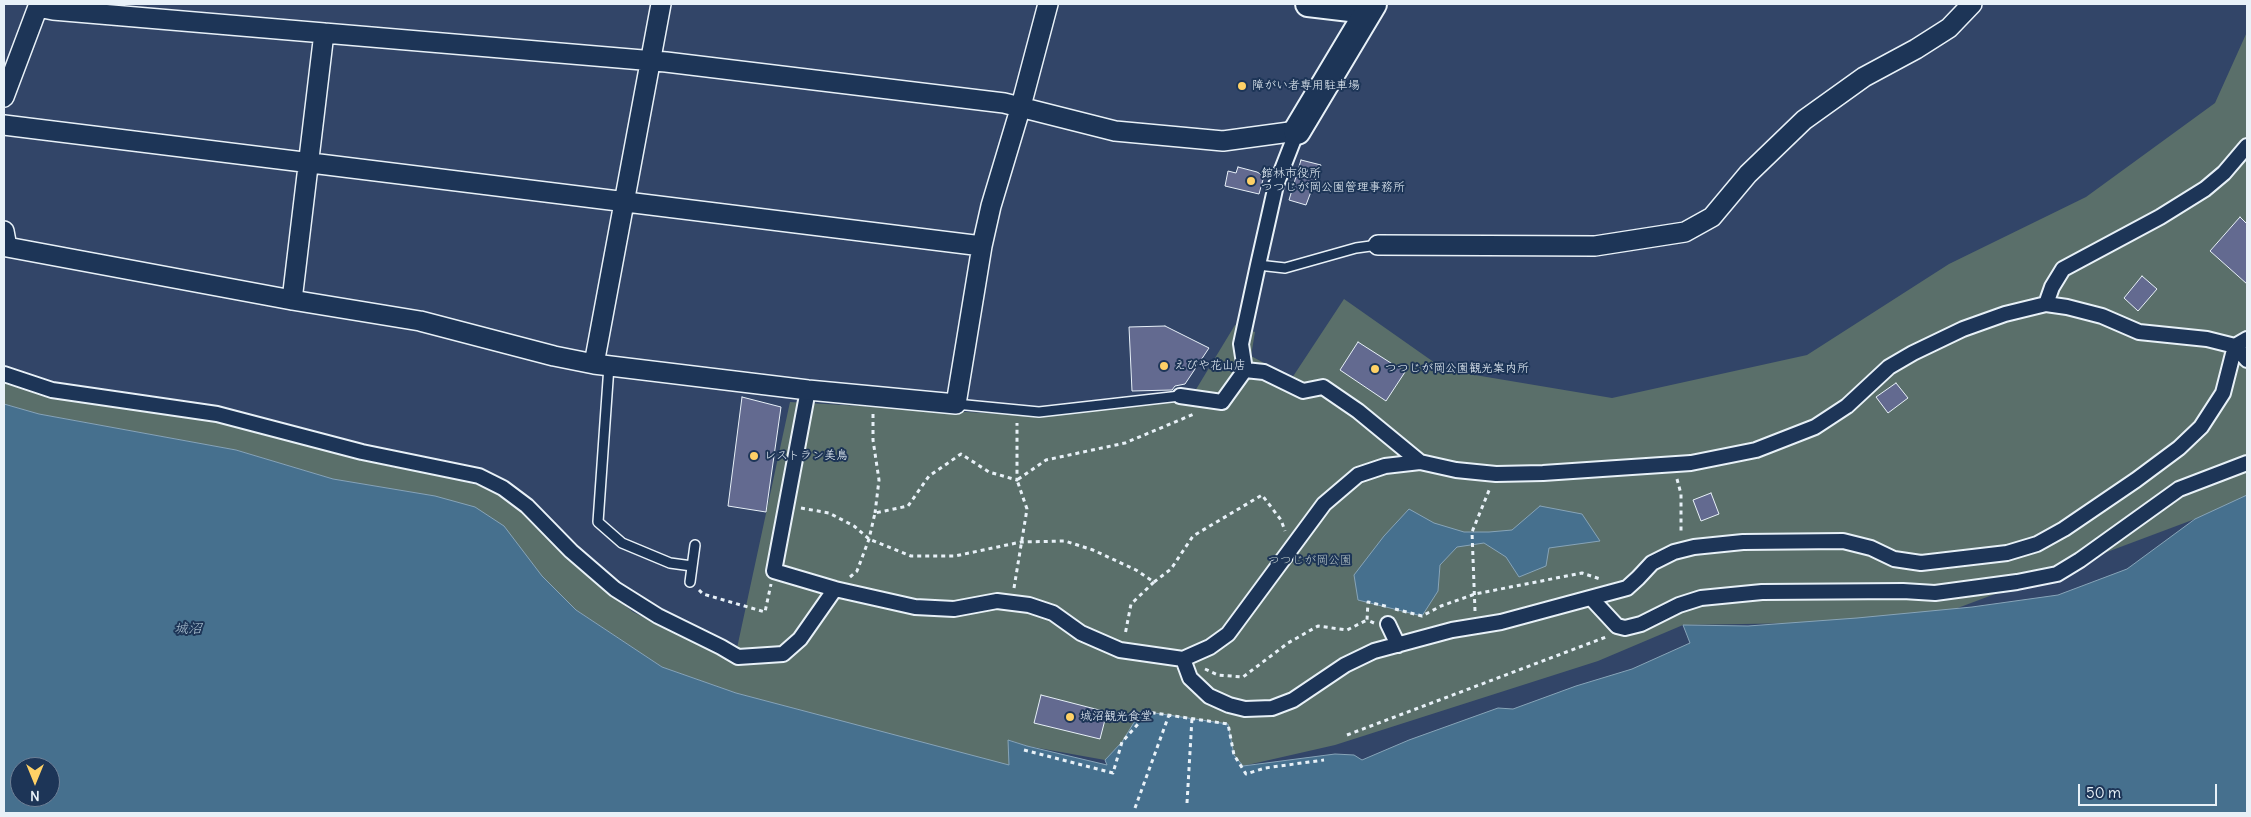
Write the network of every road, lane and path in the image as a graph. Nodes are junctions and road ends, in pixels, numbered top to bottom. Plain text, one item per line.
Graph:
1 (661, 4) edge
2 (1048, 4) edge
3 (1308, 4) edge
4 (1972, 4) edge
5 (38, 5) edge
6 (1370, 7) edge
7 (324, 33) junction
8 (651, 61) junction
9 (4, 97) edge
10 (1021, 106) junction
11 (4, 125) edge
12 (1297, 131) junction
13 (2247, 146) edge
14 (308, 164) junction
15 (624, 202) junction
16 (4, 231) edge
17 (982, 246) junction
18 (1378, 246) joint
19 (1258, 265) junction
20 (292, 300) junction
21 (2046, 304) junction
22 (2241, 343) edge
23 (2247, 360) edge
24 (601, 365) junction
25 (1245, 370) junction
26 (4, 374) edge
27 (808, 390) junction
28 (872, 396) junction
29 (1180, 396) joint
30 (1222, 402) junction
31 (956, 404) junction
32 (1016, 410) junction
33 (1420, 462) junction
34 (2247, 463) edge
35 (1673, 464) junction
36 (1496, 474) junction
37 (1017, 480) junction
38 (786, 506) junction
39 (875, 513) junction
40 (870, 539) junction
41 (1022, 542) junction
42 (695, 545) dead end
43 (1291, 548) junction
44 (1682, 550) junction
45 (692, 566) junction
46 (774, 571) junction
47 (690, 582) joint
48 (1154, 582) junction
49 (1627, 588) junction
50 (835, 589) junction
51 (1475, 594) junction
52 (1591, 598) junction
53 (1012, 602) junction
54 (1399, 610) junction
55 (1368, 620) junction
56 (1388, 624) junction
57 (1476, 626) junction
58 (1617, 626) junction
59 (1398, 645) junction
60 (1128, 651) junction
61 (1183, 659) junction
62 (1169, 715) junction
63 (1192, 718) junction
64 (1347, 735) dead end
65 (1024, 750) dead end
66 (1324, 760) dead end
67 (1187, 803) dead end
68 (1136, 808) dead end

1 - 8 street
2 - 10 street
3 - 6 street
4 - 18 street
5 - 7 street
5 - 9 street
6 - 12 main road
7 - 8 street
7 - 14 street
8 - 10 street
8 - 15 street
10 - 12 street
10 - 17 street
11 - 14 street
12 - 19 street
13 - 21 street
14 - 15 street
14 - 20 street
15 - 17 street
15 - 24 street
16 - 20 street
17 - 31 street
18 - 19 lane
19 - 25 street
20 - 24 street
21 - 22 street
21 - 35 street
22 - 23 street
22 - 44 street
24 - 27 street
24 - 45 lane
25 - 30 street
25 - 33 street
26 - 50 street
27 - 28 street
27 - 38 street
28 - 31 street
28 - 39 path
29 - 30 street
29 - 32 lane
30 - 37 path
31 - 32 lane
32 - 37 path
33 - 36 street
33 - 43 street
34 - 58 street
35 - 36 street
35 - 44 path
36 - 51 path
37 - 39 path
37 - 41 path
38 - 40 path
38 - 46 street
39 - 40 path
40 - 41 path
40 - 50 path
41 - 48 path
41 - 53 path
42 - 45 lane
43 - 48 path
43 - 61 street
44 - 49 street
45 - 47 lane
46 - 47 path
46 - 50 street
48 - 60 path
49 - 51 path
49 - 52 street
50 - 53 street
51 - 54 path
51 - 57 path
52 - 57 street
52 - 58 street
53 - 60 street
54 - 55 path
54 - 56 path
55 - 56 path
55 - 61 path
56 - 59 street
57 - 59 street
58 - 64 path
59 - 61 street
60 - 61 street
62 - 63 path
62 - 65 path
62 - 68 path
63 - 66 path
63 - 67 path

